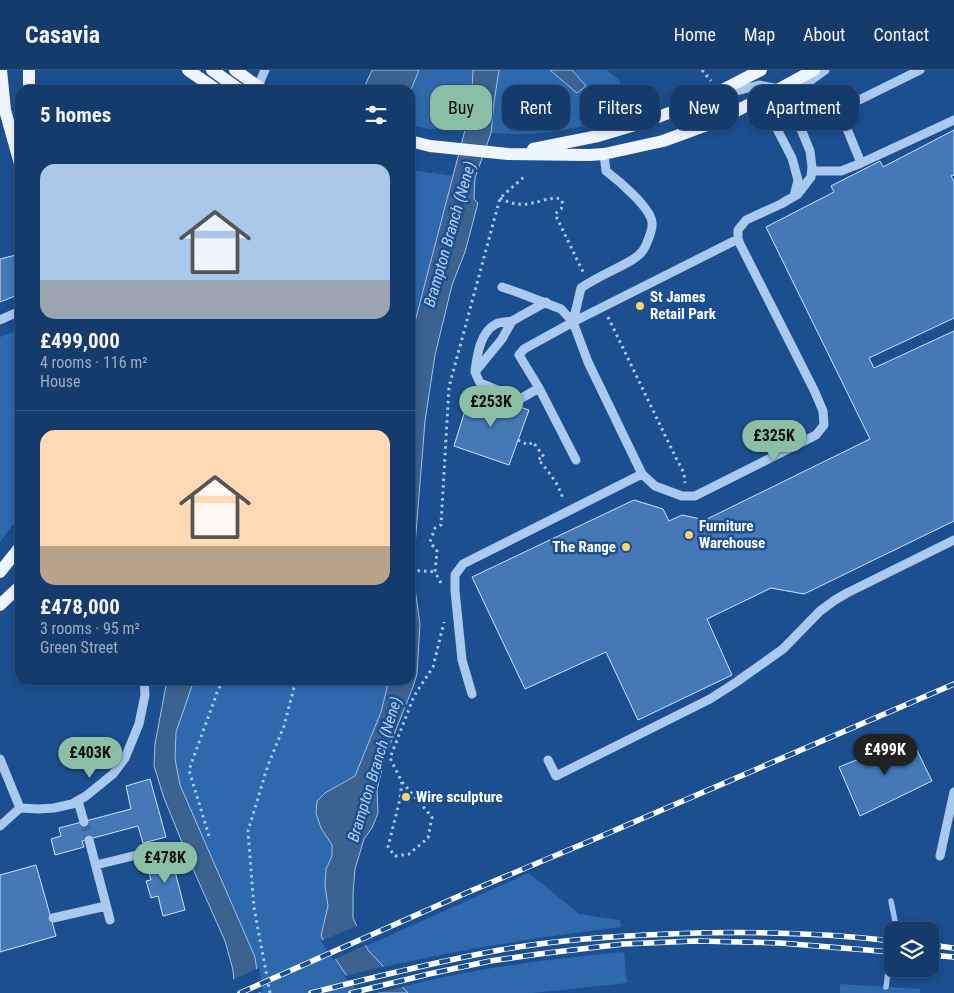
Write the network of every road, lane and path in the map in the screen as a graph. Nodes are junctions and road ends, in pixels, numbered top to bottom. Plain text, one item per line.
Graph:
1 (1, 70) edge
2 (29, 70) edge
3 (188, 70) edge
4 (212, 70) edge
5 (235, 70) edge
6 (265, 70) edge
7 (814, 70) edge
8 (825, 70) edge
9 (920, 70) edge
10 (758, 71) edge
11 (29, 85) edge
12 (210, 85) edge
13 (233, 85) edge
14 (257, 85) edge
15 (262, 85) edge
16 (731, 85) edge
17 (759, 85) edge
18 (786, 85) edge
19 (804, 85) edge
20 (748, 99) edge
21 (670, 113) edge
22 (954, 120) edge
23 (779, 130) edge
24 (802, 130) edge
25 (415, 142) edge
26 (15, 147) edge
27 (508, 154) junction
28 (604, 154) junction
29 (861, 163) junction
30 (812, 171) junction
31 (794, 196) junction
32 (500, 198) dead end
33 (738, 239) junction
34 (589, 282) junction
35 (502, 288) dead end
36 (546, 302) junction
37 (603, 308) junction
38 (15, 314) edge
39 (0, 320) edge
40 (512, 321) junction
41 (574, 322) junction
42 (475, 372) junction
43 (539, 388) junction
44 (518, 440) dead end
45 (576, 460) dead end
46 (642, 474) junction
47 (682, 496) junction
48 (567, 512) junction
49 (954, 540) edge
50 (15, 552) edge
51 (435, 567) dead end
52 (415, 570) edge
53 (0, 572) edge
54 (435, 572) junction
55 (441, 583) dead end
56 (15, 591) edge
57 (0, 605) edge
58 (444, 620) dead end
59 (144, 685) edge
60 (221, 685) edge
61 (295, 685) edge
62 (472, 694) dead end
63 (0, 759) edge
64 (548, 760) dead end
65 (402, 782) junction
66 (954, 792) edge
67 (78, 801) junction
68 (20, 808) junction
69 (84, 822) tunnel mouth
70 (0, 826) edge
71 (209, 836) dead end
72 (88, 840) tunnel mouth
73 (137, 855) dead end
74 (940, 856) dead end
75 (96, 866) junction
76 (106, 906) junction
77 (53, 918) dead end
78 (110, 920) dead end
79 (270, 993) edge

1 - 26 main road
2 - 11 main road
3 - 12 main road
4 - 13 main road
5 - 14 main road
6 - 15 street
7 - 18 main road
8 - 19 street
9 - 29 street
10 - 16 main road
10 - 17 street
20 - 28 main road
21 - 27 main road
22 - 29 street
23 - 31 street
24 - 30 street
25 - 27 main road
27 - 28 main road
28 - 34 street
29 - 30 street
30 - 31 street
31 - 33 street
32 - 34 path
33 - 37 street
33 - 47 street
34 - 41 street
35 - 36 street
36 - 40 street
36 - 41 street
37 - 41 street
37 - 47 path
38 - 39 street
40 - 42 street
40 - 42 street
41 - 43 street
41 - 46 street
42 - 43 street
43 - 45 street
44 - 48 path
46 - 47 street
46 - 48 street
48 - 62 street
49 - 64 street
50 - 53 main road
51 - 54 path
52 - 54 path
54 - 55 path
56 - 57 main road
58 - 65 path
59 - 67 street
60 - 71 path
61 - 79 path
63 - 68 street
65 - 65 path
66 - 74 street
67 - 68 street
67 - 69 street
68 - 70 street
72 - 75 street
73 - 75 street
75 - 76 street
76 - 77 street
76 - 78 street

